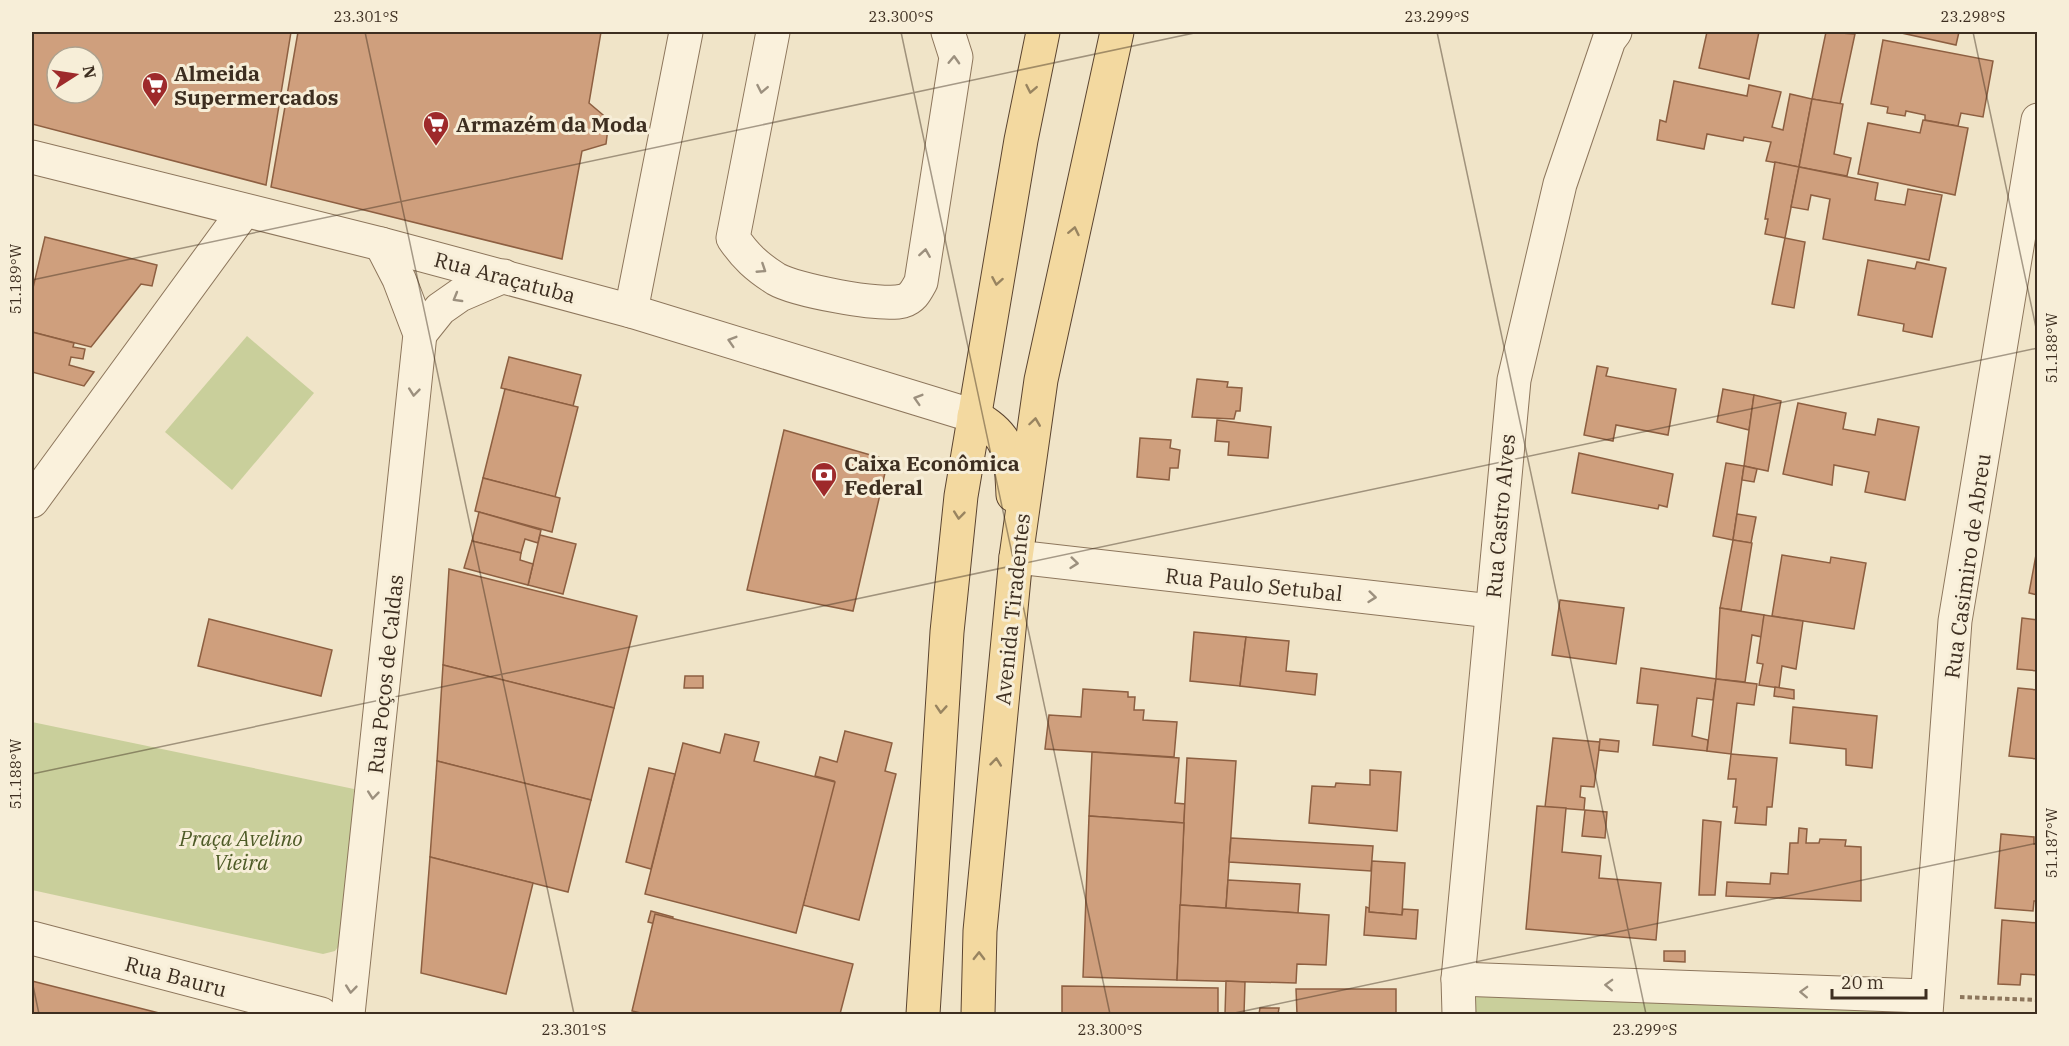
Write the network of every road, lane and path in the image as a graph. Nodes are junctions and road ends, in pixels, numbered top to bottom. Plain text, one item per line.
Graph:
1 (686, 32) edge
2 (773, 32) edge
3 (948, 32) edge
4 (1043, 32) edge
5 (1117, 32) edge
6 (1615, 32) edge
7 (2037, 120) edge
8 (32, 156) edge
9 (2033, 179) edge
10 (244, 211) junction
11 (381, 244) junction
12 (504, 276) junction
13 (631, 310) junction
14 (420, 334) junction
15 (974, 416) junction
16 (32, 501) edge
17 (1016, 557) junction
18 (1491, 611) junction
19 (32, 938) edge
20 (1458, 979) junction
21 (2037, 1000) edge
22 (1926, 1005) edge
23 (321, 1014) edge
24 (348, 1014) edge
25 (923, 1014) edge
26 (978, 1014) edge
27 (1459, 1014) edge

1 - 13 street
2 -> 3 street
4 -> 15 main road
17 -> 5 main road, Avenida Tiradentes
6 - 18 street, Rua Castro Alves
7 - 9 street, Rua Casimiro de Abreu
8 - 10 street, Rua Araçatuba
9 - 22 street, Rua Casimiro de Abreu
10 - 11 street, Rua Araçatuba
10 - 16 street
11 - 12 street, Rua Araçatuba
11 - 14 street, Rua Poços de Caldas
12 - 13 street, Rua Araçatuba
12 -> 14 street
15 -> 13 street, Rua Araçatuba
14 -> 24 street, Rua Poços de Caldas
15 - 17 main road
15 -> 25 main road
17 -> 18 street, Rua Paulo Setubal
26 -> 17 main road, Avenida Tiradentes
18 - 20 street, Rua Castro Alves
19 - 23 street, Rua Bauru
22 -> 20 street
20 - 27 street, Rua Castro Alves
21 - 22 path

